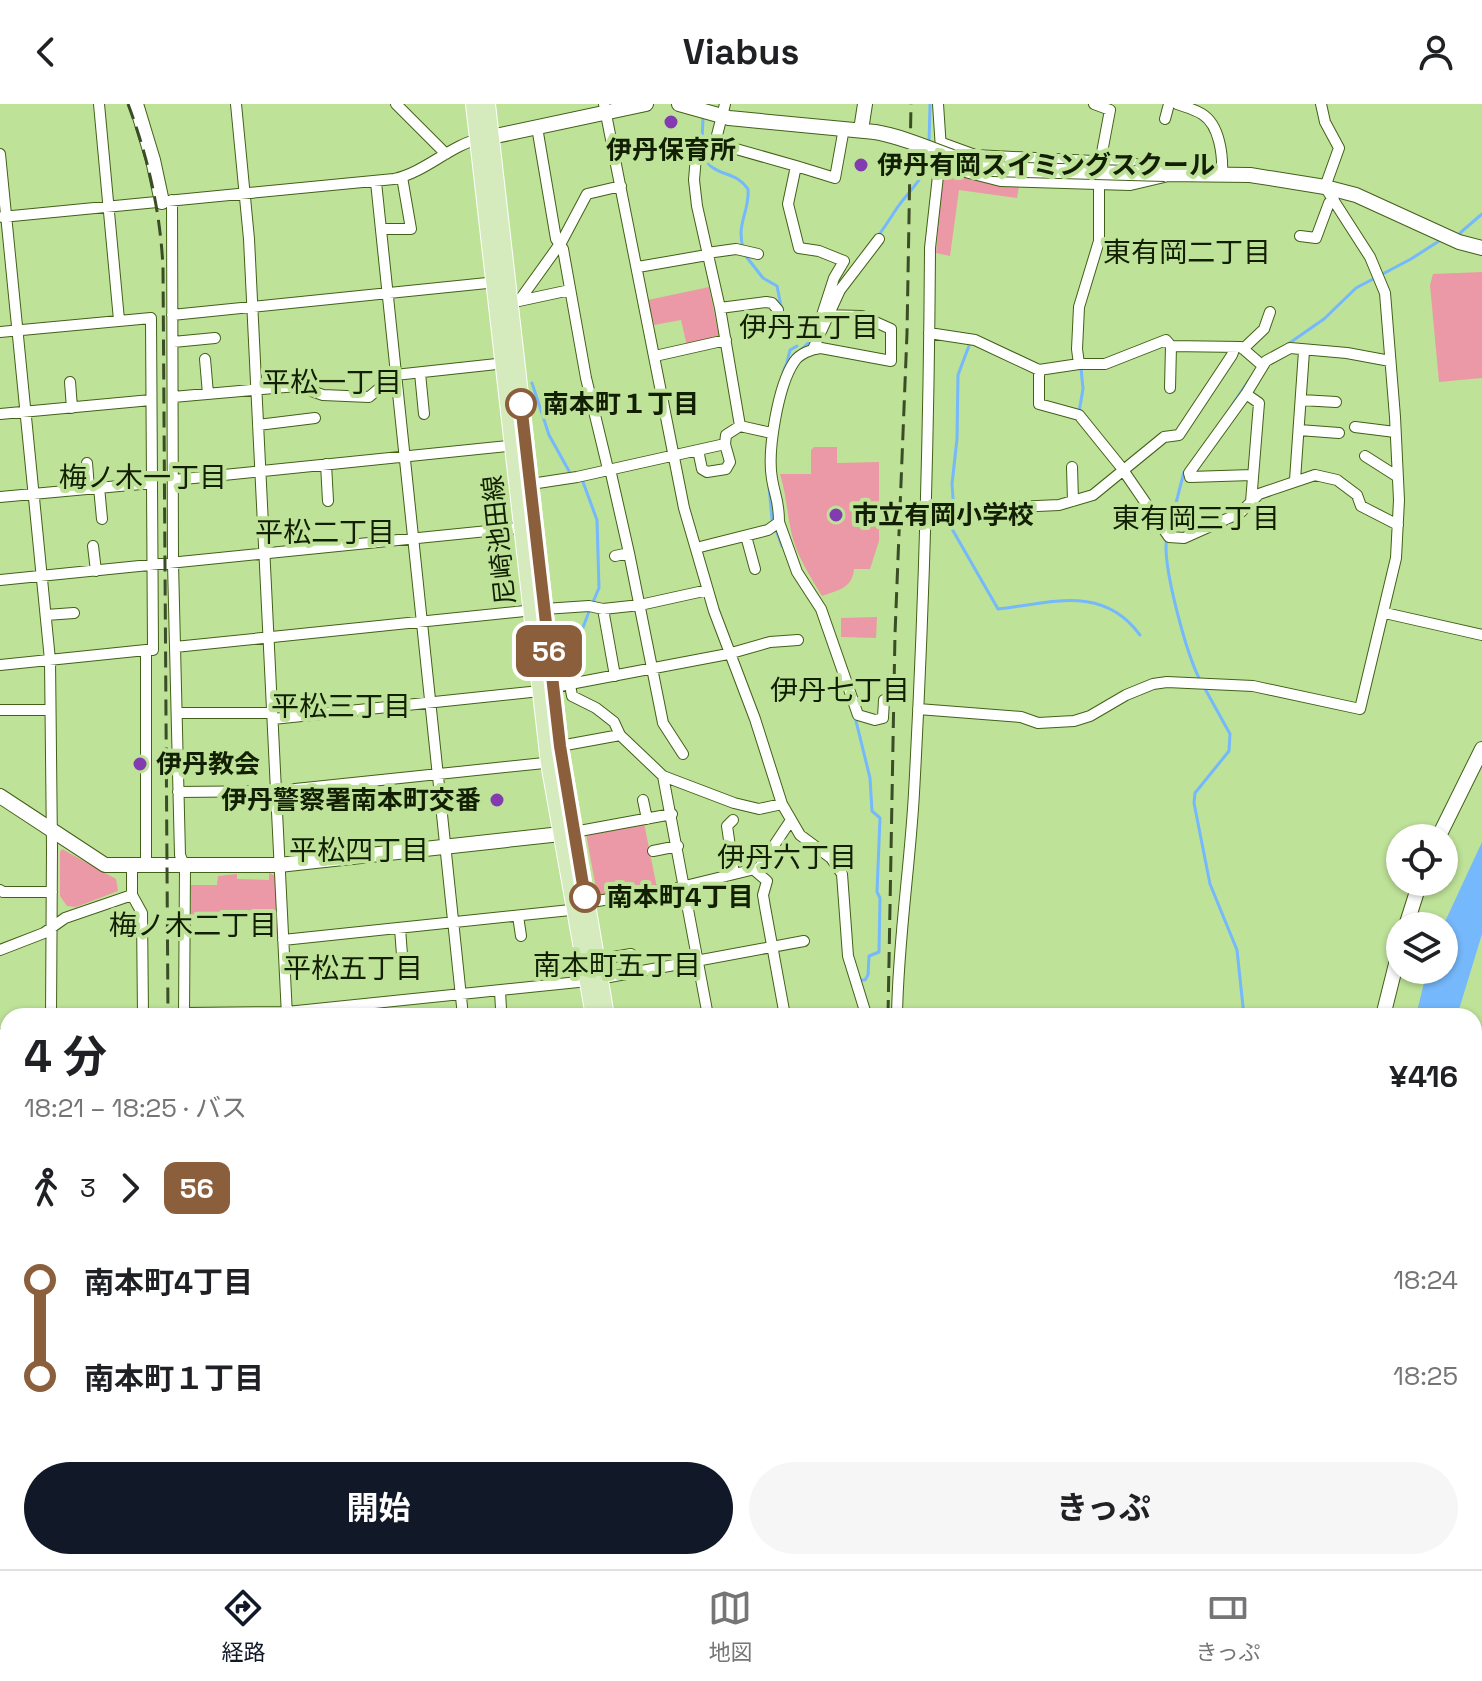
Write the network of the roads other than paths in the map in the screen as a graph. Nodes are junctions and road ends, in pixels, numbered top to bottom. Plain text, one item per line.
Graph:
1 (99, 104) edge
2 (136, 104) edge
3 (236, 104) edge
4 (396, 104) edge
5 (474, 104) edge
6 (487, 104) edge
7 (646, 104) edge
8 (679, 104) edge
9 (865, 104) edge
10 (938, 104) edge
11 (1094, 104) edge
12 (1169, 104) edge
13 (1177, 104) edge
14 (1321, 104) edge
15 (605, 108) edge
16 (723, 110) edge
17 (1165, 119) dead end
18 (537, 127) junction
19 (844, 128) junction
20 (868, 131) junction
21 (484, 138) junction
22 (715, 143) junction
23 (942, 145) junction
24 (0, 154) edge
25 (446, 154) junction
26 (1100, 163) junction
27 (942, 164) junction
28 (796, 166) junction
29 (1165, 174) junction
30 (1222, 175) junction
31 (402, 177) junction
32 (376, 182) junction
33 (1099, 183) junction
34 (621, 186) junction
35 (1330, 193) junction
36 (244, 194) junction
37 (167, 201) junction
38 (107, 206) junction
39 (3, 217) edge
40 (382, 229) junction
41 (1300, 236) dead end
42 (879, 239) dead end
43 (559, 243) junction
44 (1482, 248) edge
45 (749, 253) dead end
46 (707, 254) junction
47 (638, 267) junction
48 (501, 281) junction
49 (570, 290) junction
50 (389, 294) junction
51 (514, 301) junction
52 (252, 307) junction
53 (720, 308) junction
54 (778, 310) dead end
55 (1270, 312) dead end
56 (172, 315) junction
57 (829, 315) junction
58 (119, 320) junction
59 (17, 330) junction
60 (0, 332) edge
61 (929, 333) junction
62 (215, 338) dead end
63 (726, 340) junction
64 (173, 342) junction
65 (1171, 346) junction
66 (1239, 348) junction
67 (813, 349) junction
68 (1304, 351) junction
69 (655, 356) junction
70 (205, 359) dead end
71 (1390, 361) junction
72 (510, 363) junction
73 (1079, 364) junction
74 (1263, 366) junction
75 (1039, 370) junction
76 (420, 373) junction
77 (395, 375) junction
78 (70, 382) dead end
79 (1170, 388) dead end
80 (256, 389) junction
81 (208, 394) junction
82 (1246, 394) junction
83 (173, 397) junction
84 (151, 400) junction
85 (1301, 400) junction
86 (1336, 402) dead end
87 (72, 408) junction
88 (25, 412) junction
89 (0, 414) edge
90 (424, 414) dead end
91 (315, 418) dead end
92 (258, 425) junction
93 (740, 426) junction
94 (1355, 427) dead end
95 (1299, 430) junction
96 (1395, 432) junction
97 (771, 433) junction
98 (1339, 433) dead end
99 (725, 444) junction
100 (520, 445) junction
101 (698, 450) junction
102 (404, 456) junction
103 (675, 456) junction
104 (1365, 456) dead end
105 (87, 463) dead end
106 (326, 464) junction
107 (1072, 467) dead end
108 (609, 469) junction
109 (260, 471) junction
110 (1123, 471) junction
111 (1252, 475) junction
112 (1398, 477) junction
113 (174, 480) junction
114 (1295, 480) junction
115 (152, 483) junction
116 (531, 484) junction
117 (94, 488) junction
118 (33, 493) junction
119 (0, 497) edge
120 (328, 501) dead end
121 (1073, 501) junction
122 (1251, 502) junction
123 (102, 519) dead end
124 (923, 522) junction
125 (776, 524) junction
126 (1398, 525) junction
127 (528, 527) junction
128 (746, 536) junction
129 (414, 539) junction
130 (93, 546) dead end
131 (696, 548) junction
132 (629, 553) junction
133 (264, 554) junction
134 (615, 556) dead end
135 (173, 563) junction
136 (153, 565) junction
137 (755, 569) dead end
138 (96, 571) junction
139 (42, 576) junction
140 (0, 580) edge
141 (708, 590) junction
142 (640, 605) junction
143 (603, 609) junction
144 (537, 610) junction
145 (74, 613) dead end
146 (1385, 613) junction
147 (46, 615) junction
148 (421, 622) junction
149 (1482, 635) edge
150 (269, 637) junction
151 (798, 640) dead end
152 (175, 647) junction
153 (146, 650) junction
154 (728, 654) junction
155 (50, 660) junction
156 (0, 665) edge
157 (651, 669) junction
158 (615, 676) junction
159 (570, 684) junction
160 (546, 689) junction
161 (884, 700) dead end
162 (431, 704) junction
163 (918, 709) junction
164 (0, 710) edge
165 (50, 710) junction
166 (177, 713) junction
167 (273, 716) junction
168 (620, 735) junction
169 (1482, 749) edge
170 (683, 754) dead end
171 (557, 756) junction
172 (439, 775) junction
173 (663, 776) junction
174 (276, 791) junction
175 (178, 792) junction
176 (0, 796) edge
177 (643, 800) dead end
178 (782, 804) junction
179 (672, 814) junction
180 (647, 819) junction
181 (733, 820) dead end
182 (791, 820) junction
183 (1445, 824) edge
184 (51, 829) junction
185 (568, 834) junction
186 (678, 846) junction
187 (445, 849) junction
188 (653, 851) dead end
189 (139, 865) junction
190 (279, 865) junction
191 (185, 867) junction
192 (753, 869) junction
193 (734, 874) junction
194 (685, 886) junction
195 (0, 890) edge
196 (52, 892) junction
197 (132, 895) junction
198 (583, 907) junction
199 (518, 916) junction
200 (453, 923) junction
201 (400, 928) junction
202 (52, 929) junction
203 (521, 936) dead end
204 (283, 940) junction
205 (804, 941) dead end
206 (773, 947) junction
207 (0, 950) edge
208 (402, 955) dead end
209 (596, 960) junction
210 (699, 962) junction
211 (635, 973) junction
212 (594, 980) junction
213 (1391, 984) edge
214 (500, 991) junction
215 (461, 995) junction
216 (51, 1008) edge
217 (143, 1008) edge
218 (184, 1008) edge
219 (287, 1008) edge
220 (342, 1008) edge
221 (462, 1008) edge
222 (501, 1008) edge
223 (594, 1008) edge
224 (603, 1008) edge
225 (707, 1008) edge
226 (784, 1008) edge
227 (864, 1008) edge
228 (897, 1008) edge
229 (1385, 1008) edge

1 - 38 street
2 - 37 street
3 - 36 street
4 - 25 street
5 - 21 main road, 尼崎池田線
6 - 21 main road, 尼崎池田線
7 - 15 street
8 - 16 street
9 - 20 street
10 - 23 street
11 - 26 street
12 - 17 street
13 - 30 street
14 - 35 street
15 - 18 street
15 - 34 street
16 - 19 street
16 - 22 street
18 - 21 street
18 - 43 street
19 - 20 street
19 - 28 street
20 - 29 street, bridge
21 - 25 street
21 - 48 main road, 尼崎池田線
22 - 28 street
22 - 46 street
23 - 26 street
23 - 27 street
24 - 39 street
25 - 31 street
26 - 29 street
27 - 33 street
27 - 61 street
28 - 57 street
29 - 30 street
29 - 33 street
30 - 35 street
31 - 32 street
31 - 40 street
32 - 36 street
32 - 40 street
33 - 73 street
34 - 43 street
34 - 47 street
35 - 41 street
35 - 44 street
35 - 71 street
36 - 37 street
36 - 52 street
37 - 38 street
37 - 56 street
38 - 39 street
38 - 58 street
39 - 59 street
40 - 50 street
42 - 57 street
43 - 49 street
43 - 51 street
45 - 46 street
46 - 47 street
46 - 53 street
47 - 69 street
48 - 50 street
48 - 51 main road, 尼崎池田線
48 - 72 main road, 尼崎池田線
49 - 51 street
49 - 108 street
50 - 52 street
50 - 77 street
51 - 72 main road, 尼崎池田線
52 - 56 street
52 - 80 street
53 - 54 street
53 - 63 street
55 - 66 street
56 - 64 street
57 - 67 street
57 - 67 street
58 - 59 street
58 - 84 street
59 - 60 street
59 - 88 street
61 - 75 street
61 - 124 street
62 - 64 street
63 - 69 street
63 - 93 street
64 - 83 street
65 - 66 street
65 - 73 street
65 - 79 street
66 - 74 street
66 - 110 street
67 - 97 street
68 - 71 street
68 - 74 street
68 - 85 street
69 - 103 street
70 - 81 street
71 - 96 street
72 - 76 street
72 - 100 main road, 尼崎池田線
73 - 75 street
74 - 82 street
75 - 110 street
76 - 77 street
76 - 90 street
77 - 80 street
77 - 102 street
78 - 87 street
80 - 81 street
80 - 92 street
81 - 83 street
82 - 111 street
82 - 111 street
83 - 113 street
84 - 87 street
84 - 115 street
85 - 86 street
85 - 95 street
87 - 88 street
88 - 89 street
88 - 118 street
91 - 92 street
92 - 109 street
93 - 97 street
93 - 99 street
94 - 96 street
95 - 98 street
95 - 114 street
96 - 112 street
97 - 125 street
99 - 101 street
99 - 101 street
100 - 102 street
100 - 116 main road, 尼崎池田線
100 - 127 main road, 尼崎池田線
101 - 103 street
102 - 106 street
102 - 129 street
103 - 108 street
103 - 131 street
104 - 112 street
105 - 117 street
106 - 109 street
106 - 120 street
107 - 121 street
108 - 116 street
108 - 132 street
109 - 113 street
109 - 133 street
110 - 121 street
110 - 122 street
111 - 122 street
112 - 126 street
113 - 135 street
114 - 122 street
114 - 126 street
115 - 117 street
115 - 136 street
116 - 127 main road, 尼崎池田線
117 - 118 street
117 - 123 street
118 - 119 street
118 - 139 street
121 - 124 street
124 - 163 street
125 - 128 street
125 - 161 street
126 - 146 street
127 - 129 street
127 - 144 main road, 尼崎池田線
128 - 131 street
128 - 137 street
129 - 133 street
129 - 148 street
130 - 138 street
131 - 141 street
132 - 134 street
132 - 142 street
133 - 135 street
133 - 150 street
135 - 136 street
135 - 152 street
136 - 138 street
136 - 153 street
138 - 139 street
139 - 140 street
139 - 147 street
141 - 142 street
141 - 154 street
142 - 143 street
142 - 157 street
143 - 144 street
143 - 158 street
144 - 148 street
144 - 160 main road, 尼崎池田線
145 - 147 street
146 - 149 street
146 - 163 street
147 - 155 street
148 - 150 street
148 - 162 street
150 - 152 street
150 - 167 street
151 - 154 street
152 - 166 street
153 - 155 street
153 - 189 street
154 - 157 street
154 - 178 street
155 - 156 street
155 - 165 street
157 - 158 street
157 - 170 street
158 - 159 street
159 - 160 street
159 - 168 street
160 - 162 street
160 - 171 main road, 尼崎池田線
162 - 167 street
162 - 172 street
163 - 228 street
164 - 165 street
165 - 184 street
166 - 167 street
166 - 175 street
167 - 174 street
168 - 171 street
168 - 173 street
169 - 183 street
171 - 172 street
171 - 185 main road, 尼崎池田線
172 - 174 street
172 - 187 street
173 - 178 street
173 - 179 street
174 - 175 street
174 - 190 street
175 - 191 street
176 - 184 street
177 - 180 street
178 - 182 street
179 - 180 street
179 - 186 street
180 - 185 street
181 - 193 street
182 - 192 street
182 - 227 street
184 - 189 street
184 - 196 street
185 - 187 street
185 - 198 main road, 尼崎池田線
186 - 188 street
186 - 194 street
187 - 190 street
187 - 200 street
189 - 191 street
189 - 197 street
190 - 191 street
190 - 204 street
191 - 218 street
192 - 193 street
192 - 206 street
193 - 194 street
194 - 198 street
194 - 210 street
195 - 196 street
196 - 202 street
197 - 202 street
197 - 217 street
198 - 199 street
198 - 209 main road, 尼崎池田線
198 - 212 main road, 尼崎池田線
199 - 200 street
199 - 203 street
200 - 201 street
200 - 215 street
201 - 204 street
201 - 208 street
202 - 207 street
202 - 216 street
204 - 219 street
205 - 206 street
206 - 210 street
206 - 226 street
209 - 211 street
209 - 212 main road, 尼崎池田線
210 - 211 street
210 - 225 street
211 - 212 street
212 - 214 street
212 - 223 main road, 尼崎池田線
212 - 224 main road, 尼崎池田線
213 - 229 street
214 - 215 street
214 - 222 street
215 - 220 street
215 - 221 street

